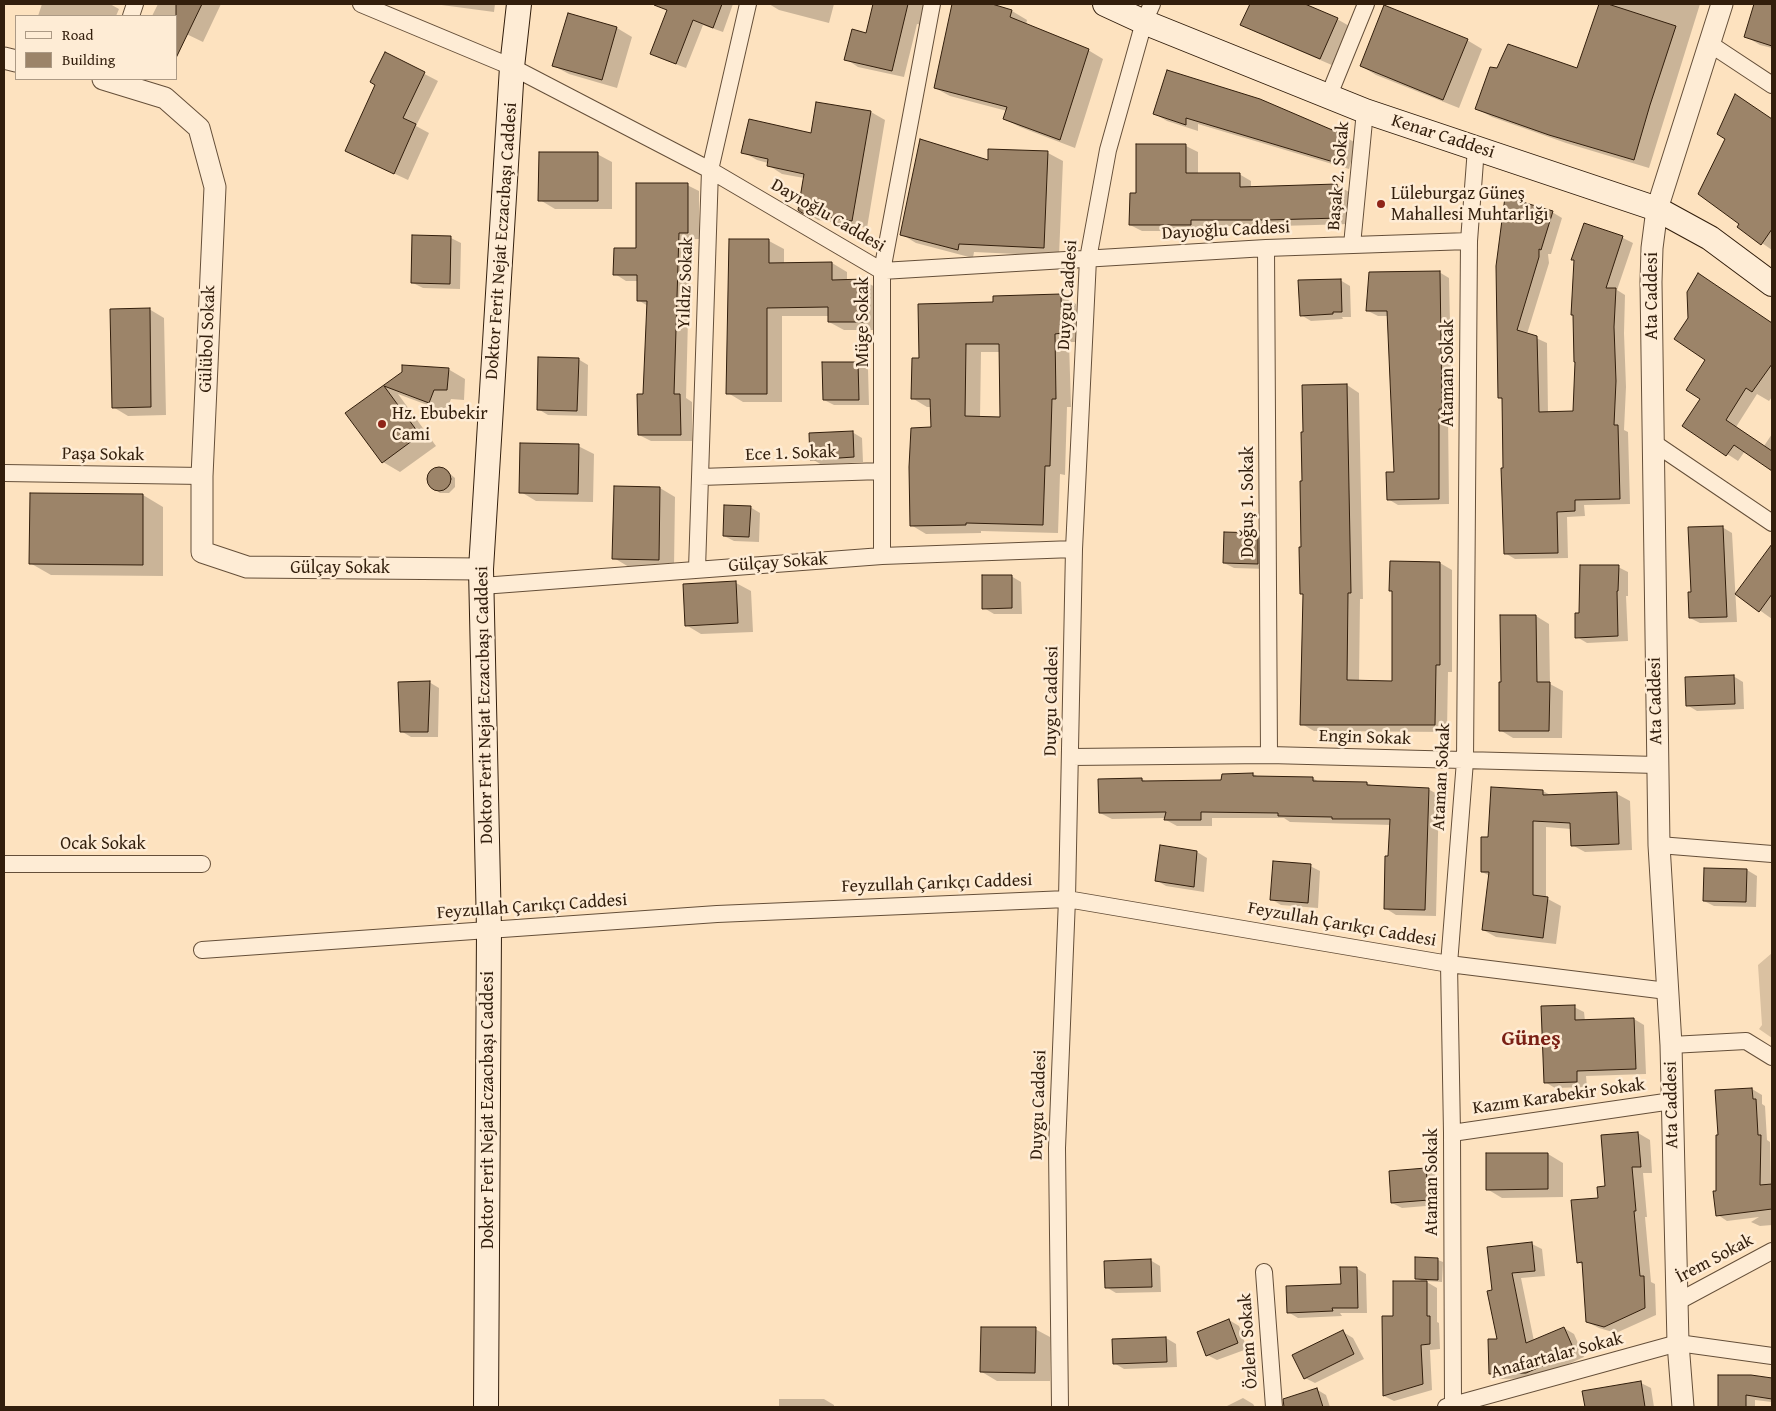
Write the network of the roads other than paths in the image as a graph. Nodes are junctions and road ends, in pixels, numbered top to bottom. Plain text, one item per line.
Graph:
1 (361, 4) edge
2 (519, 4) edge
3 (748, 4) edge
4 (932, 4) edge
5 (1105, 4) edge
6 (1363, 4) edge
7 (1722, 4) edge
8 (1148, 13) edge
9 (1710, 44) junction
10 (512, 67) junction
11 (113, 80) edge
12 (1772, 85) edge
13 (1329, 96) junction
14 (1365, 111) junction
15 (1476, 148) junction
16 (710, 170) junction
17 (1657, 209) junction
18 (1469, 241) junction
19 (1352, 245) junction
20 (1266, 248) junction
21 (1088, 259) junction
22 (882, 271) junction
23 (1772, 284) edge
24 (1654, 443) junction
25 (882, 471) junction
26 (4, 473) edge
27 (202, 476) junction
28 (700, 476) junction
29 (1772, 523) edge
30 (1074, 549) junction
31 (202, 552) joint
32 (882, 556) junction
33 (697, 569) junction
34 (482, 578) junction
35 (1269, 755) junction
36 (1071, 756) junction
37 (1465, 761) junction
38 (1657, 766) junction
39 (1659, 845) junction
40 (1772, 854) edge
41 (4, 864) edge
42 (202, 864) dead end
43 (1068, 899) junction
44 (489, 930) junction
45 (202, 950) dead end
46 (1449, 964) junction
47 (1667, 991) junction
48 (1671, 1044) junction
49 (1772, 1057) edge
50 (1672, 1101) junction
51 (1452, 1132) junction
52 (1772, 1251) edge
53 (1264, 1272) dead end
54 (1677, 1302) junction
55 (1678, 1343) junction
56 (1772, 1356) edge
57 (1450, 1406) edge
58 (486, 1407) edge
59 (1060, 1407) edge
60 (1274, 1407) edge
61 (1683, 1407) edge

1 - 10 street, Dayıoğlu Caddesi
2 - 10 main road, Doktor Ferit Nejat Eczacıbaşı Caddesi
3 - 16 street, Yıldız Sokak
4 - 22 street, Müge Sokak
5 - 8 main road, Kenar Caddesi
6 - 13 street
7 - 9 street, Ata Caddesi
8 - 13 main road, Kenar Caddesi
8 - 21 street, Duygu Caddesi
9 - 12 street
9 - 17 street, Ata Caddesi
10 - 16 street, Dayıoğlu Caddesi
10 - 34 main road, Doktor Ferit Nejat Eczacıbaşı Caddesi
11 - 27 street, Gülübol Sokak
13 - 14 main road, Kenar Caddesi
14 - 15 main road, Kenar Caddesi
14 - 19 street, Başak 2. Sokak
15 - 17 main road, Kenar Caddesi
15 - 18 street, Ataman Sokak
16 - 22 street, Dayıoğlu Caddesi
16 - 28 street, Yıldız Sokak
17 - 23 main road, Kenar Caddesi
17 - 24 street, Ata Caddesi
18 - 19 street, Dayıoğlu Caddesi
18 - 37 street, Ataman Sokak
19 - 20 street, Dayıoğlu Caddesi
20 - 21 street, Dayıoğlu Caddesi
20 - 35 street, Doğuş 1. Sokak
21 - 22 street, Dayıoğlu Caddesi
21 - 30 street, Duygu Caddesi
22 - 25 street, Müge Sokak
24 - 29 street
24 - 38 street, Ata Caddesi
25 - 28 street, Ece 1. Sokak
25 - 32 street, Müge Sokak
26 - 27 street, Paşa Sokak
27 - 31 street, Gülübol Sokak
28 - 33 street, Yıldız Sokak
30 - 32 street, Gülçay Sokak
30 - 36 street, Duygu Caddesi
31 - 34 street, Gülçay Sokak
32 - 33 street, Gülçay Sokak
33 - 34 street, Gülçay Sokak
34 - 44 main road, Doktor Ferit Nejat Eczacıbaşı Caddesi
35 - 36 street, Engin Sokak
35 - 37 street, Engin Sokak
36 - 43 street, Duygu Caddesi
37 - 38 street, Engin Sokak
37 - 46 street, Ataman Sokak
38 - 39 street, Ata Caddesi
39 - 40 street
39 - 47 street, Ata Caddesi
41 - 42 street, Ocak Sokak
43 - 44 street, Feyzullah Çarıkçı Caddesi
43 - 46 street, Feyzullah Çarıkçı Caddesi
43 - 59 street, Duygu Caddesi
44 - 45 street, Feyzullah Çarıkçı Caddesi
44 - 58 main road, Doktor Ferit Nejat Eczacıbaşı Caddesi
46 - 47 street, Feyzullah Çarıkçı Caddesi
46 - 51 street, Ataman Sokak
47 - 48 street, Ata Caddesi
48 - 49 street
48 - 50 street, Ata Caddesi
50 - 51 street, Kazım Karabekir Sokak
50 - 54 street, Ata Caddesi
51 - 57 street, Ataman Sokak
52 - 54 street, İrem Sokak
53 - 60 street, Özlem Sokak
54 - 55 street, Ata Caddesi
55 - 56 street
55 - 57 street, Anafartalar Sokak
55 - 61 street, Ata Caddesi

